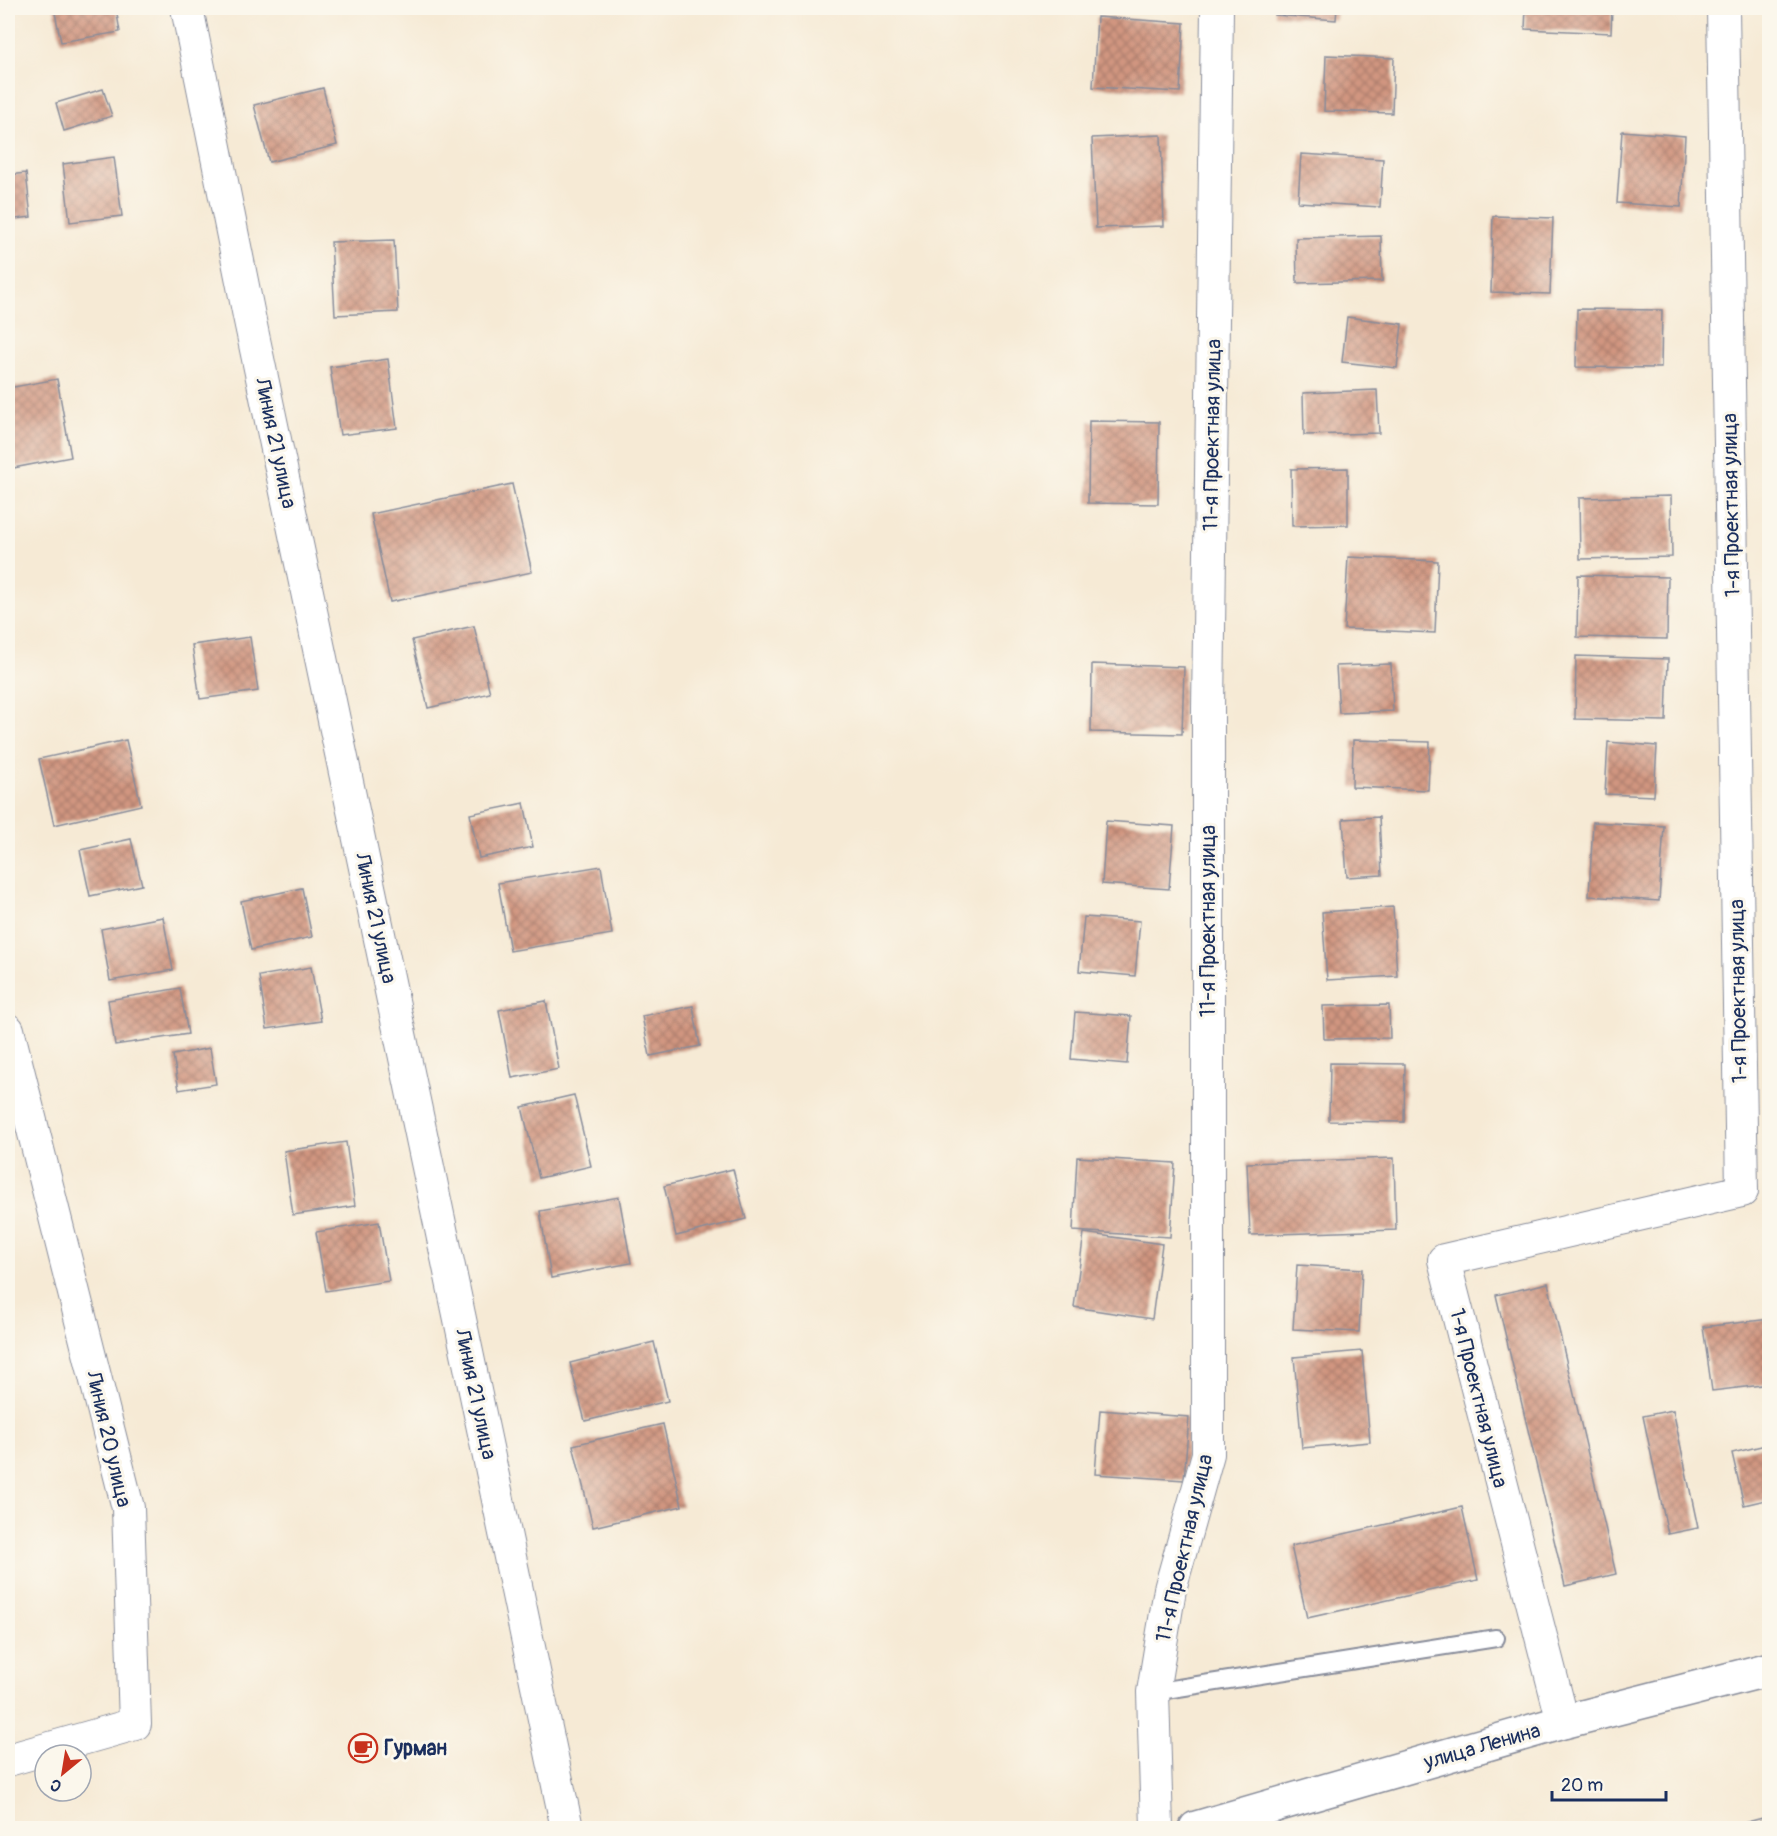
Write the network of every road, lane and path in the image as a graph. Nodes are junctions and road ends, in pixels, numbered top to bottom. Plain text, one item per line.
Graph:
1 (187, 8) edge
2 (1217, 8) edge
3 (1723, 8) edge
4 (8, 1030) edge
5 (1496, 1638) dead end
6 (1770, 1669) edge
7 (1153, 1692) junction
8 (1563, 1722) junction
9 (8, 1760) edge
10 (567, 1828) edge
11 (1157, 1828) edge
12 (1196, 1828) edge

1 - 10 street, Линия 21 улица
2 - 7 street, 11-я Проектная улица
3 - 8 street, 1-я Проектная улица
4 - 9 street, Линия 20 улица
5 - 7 lane
6 - 8 main road, улица Ленина
7 - 11 street, 11-я Проектная улица
8 - 12 main road, улица Ленина

